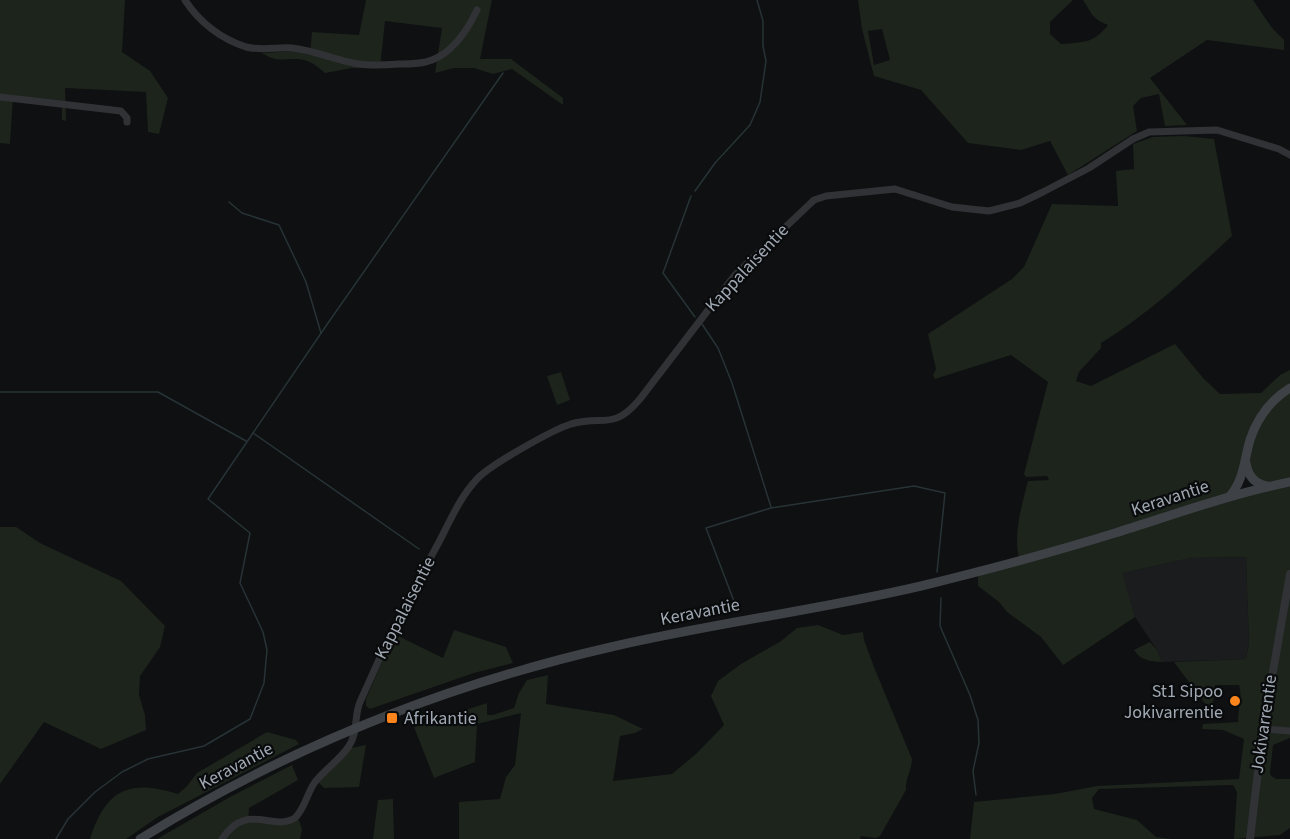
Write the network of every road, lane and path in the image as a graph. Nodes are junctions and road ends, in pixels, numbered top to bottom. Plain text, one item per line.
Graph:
1 (185, 0) edge
2 (477, 10) dead end
3 (0, 97) edge
4 (127, 122) dead end
5 (1290, 155) edge
6 (1290, 387) edge
7 (1246, 462) junction
8 (1290, 482) edge
9 (1270, 486) junction
10 (1228, 497) junction
11 (1290, 574) edge
12 (355, 728) junction
13 (1263, 729) junction
14 (1290, 731) edge
15 (140, 839) edge
16 (222, 839) edge
17 (1250, 839) edge

1 - 2 street
3 - 4 street
5 - 12 street, Kappalaisentie
6 - 7 main road
7 - 9 main road
7 - 10 main road
8 - 9 main road, Keravantie
9 - 10 main road, Keravantie
10 - 12 main road, Keravantie
11 - 13 street, Jokivarrentie
12 - 15 main road, Keravantie
12 - 16 street
13 - 14 street
13 - 17 street, Jokivarrentie

